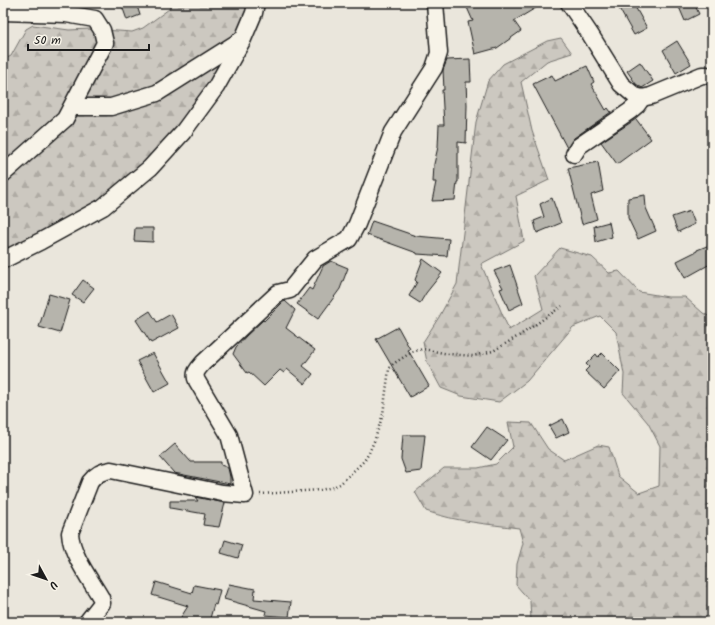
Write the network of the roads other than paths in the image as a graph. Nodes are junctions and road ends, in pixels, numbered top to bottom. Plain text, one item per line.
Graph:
1 (256, 3) edge
2 (435, 3) edge
3 (568, 3) edge
4 (47, 8) edge
5 (3, 12) edge
6 (242, 39) junction
7 (712, 77) edge
8 (642, 98) junction
9 (72, 107) junction
10 (574, 154) dead end
11 (3, 174) edge
12 (3, 260) edge
13 (87, 622) edge

1 - 6 street
2 - 13 street
3 - 8 street
4 - 5 street
4 - 9 street
6 - 9 street
6 - 12 street
7 - 8 street
8 - 10 street
9 - 11 street

